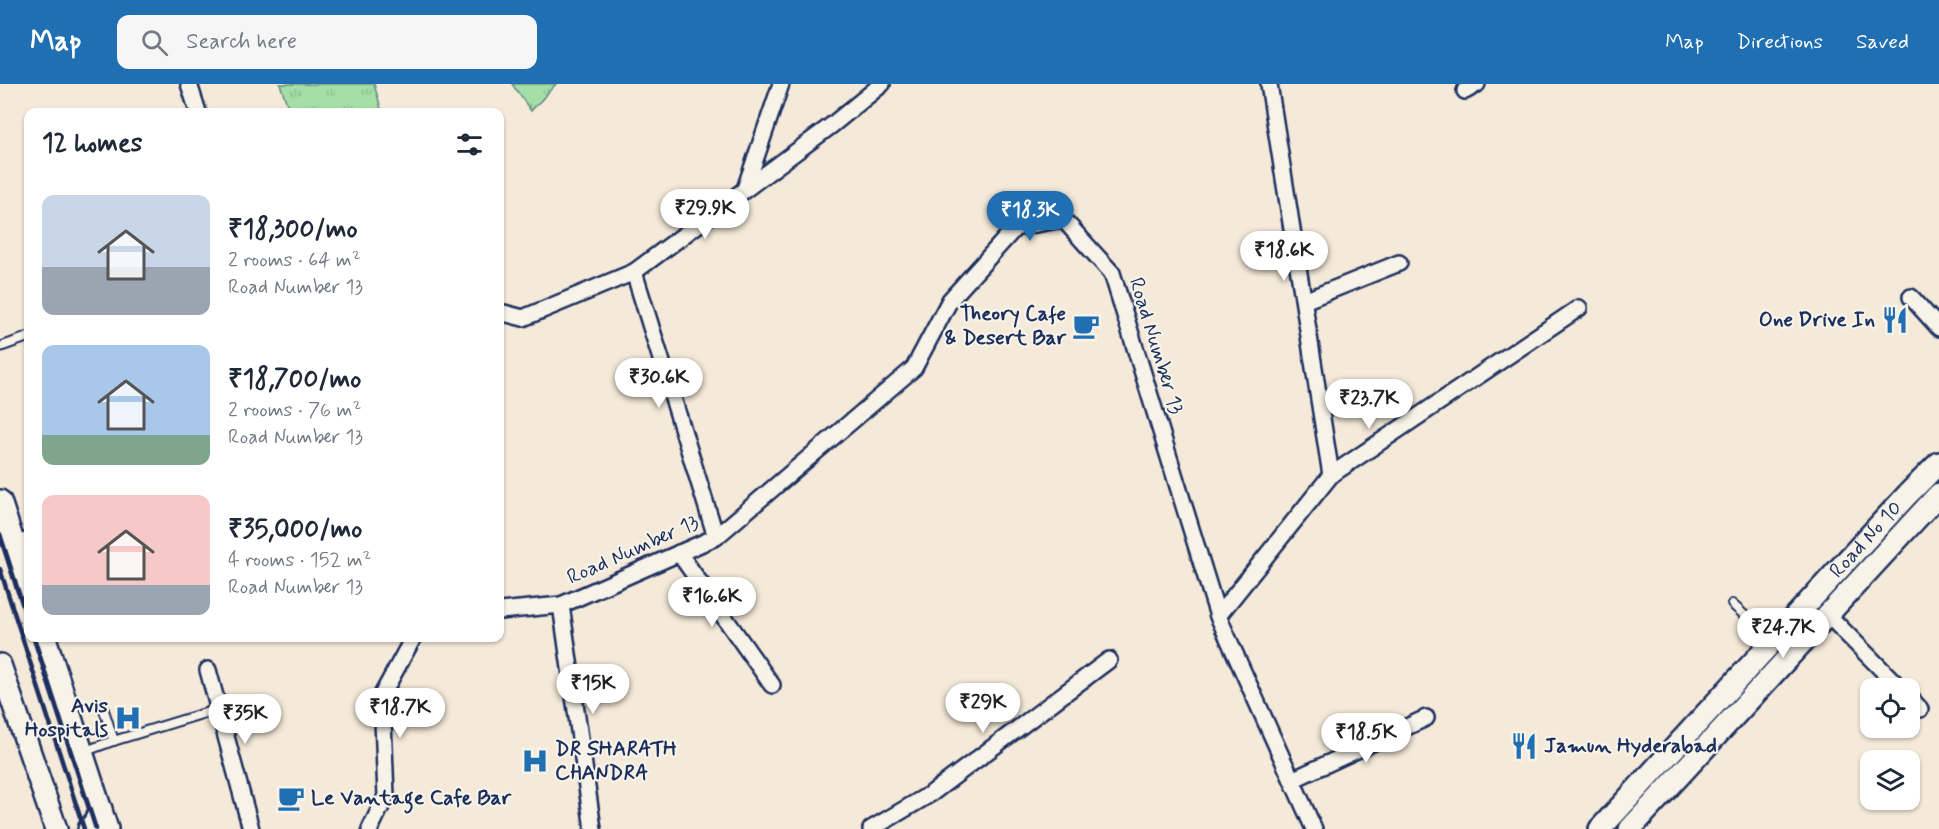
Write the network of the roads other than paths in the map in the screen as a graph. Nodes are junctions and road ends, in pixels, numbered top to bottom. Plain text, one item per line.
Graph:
1 (189, 84) edge
2 (782, 84) edge
3 (882, 84) edge
4 (1269, 84) edge
5 (197, 108) edge
6 (745, 189) junction
7 (1399, 263) dead end
8 (634, 272) junction
9 (1911, 297) dead end
10 (1304, 301) junction
11 (1579, 308) dead end
12 (504, 313) edge
13 (1939, 328) edge
14 (24, 338) edge
15 (0, 347) edge
16 (1939, 463) edge
17 (1331, 475) junction
18 (1939, 494) edge
19 (0, 501) edge
20 (716, 537) junction
21 (22, 543) edge
22 (679, 553) junction
23 (24, 558) edge
24 (1732, 604) dead end
25 (561, 605) junction
26 (504, 611) edge
27 (1827, 615) junction
28 (1218, 616) junction
29 (1773, 641) junction
30 (46, 642) edge
31 (411, 642) edge
32 (1109, 660) dead end
33 (0, 665) edge
34 (208, 670) dead end
35 (1890, 678) edge
36 (772, 685) dead end
37 (102, 704) dead end
38 (219, 709) junction
39 (1426, 718) dead end
40 (114, 741) junction
41 (82, 753) junction
42 (1292, 780) junction
43 (101, 809) junction
44 (1607, 826) edge
45 (59, 828) edge
46 (89, 829) edge
47 (107, 829) edge
48 (250, 829) edge
49 (370, 829) edge
50 (593, 829) edge
51 (871, 829) edge
52 (1314, 829) edge
53 (1630, 829) edge

1 - 5 street
2 - 6 street
3 - 6 street
4 - 10 street
6 - 8 street
7 - 10 street
8 - 12 street
8 - 20 street
9 - 13 street
10 - 17 street
11 - 17 street
14 - 15 lane
16 - 29 main road, Road No 10
17 - 28 street
18 - 27 main road, Road No 10
19 - 21 main road
20 - 22 street, Road Number 13
20 - 28 street, Road Number 13
21 - 23 main road
22 - 25 street, Road Number 13
22 - 36 street
24 - 29 lane
25 - 26 street, Road Number 13
25 - 50 street
27 - 35 street
27 - 53 main road, Road No 10
28 - 42 street, Road Number 13
29 - 44 main road, Road No 10
30 - 41 main road
31 - 49 street
32 - 51 street
33 - 45 main road
34 - 38 street
37 - 40 lane
38 - 40 lane
38 - 48 street
39 - 42 street
40 - 41 lane
41 - 43 main road
42 - 52 street, Road Number 13
43 - 46 main road
43 - 47 main road

